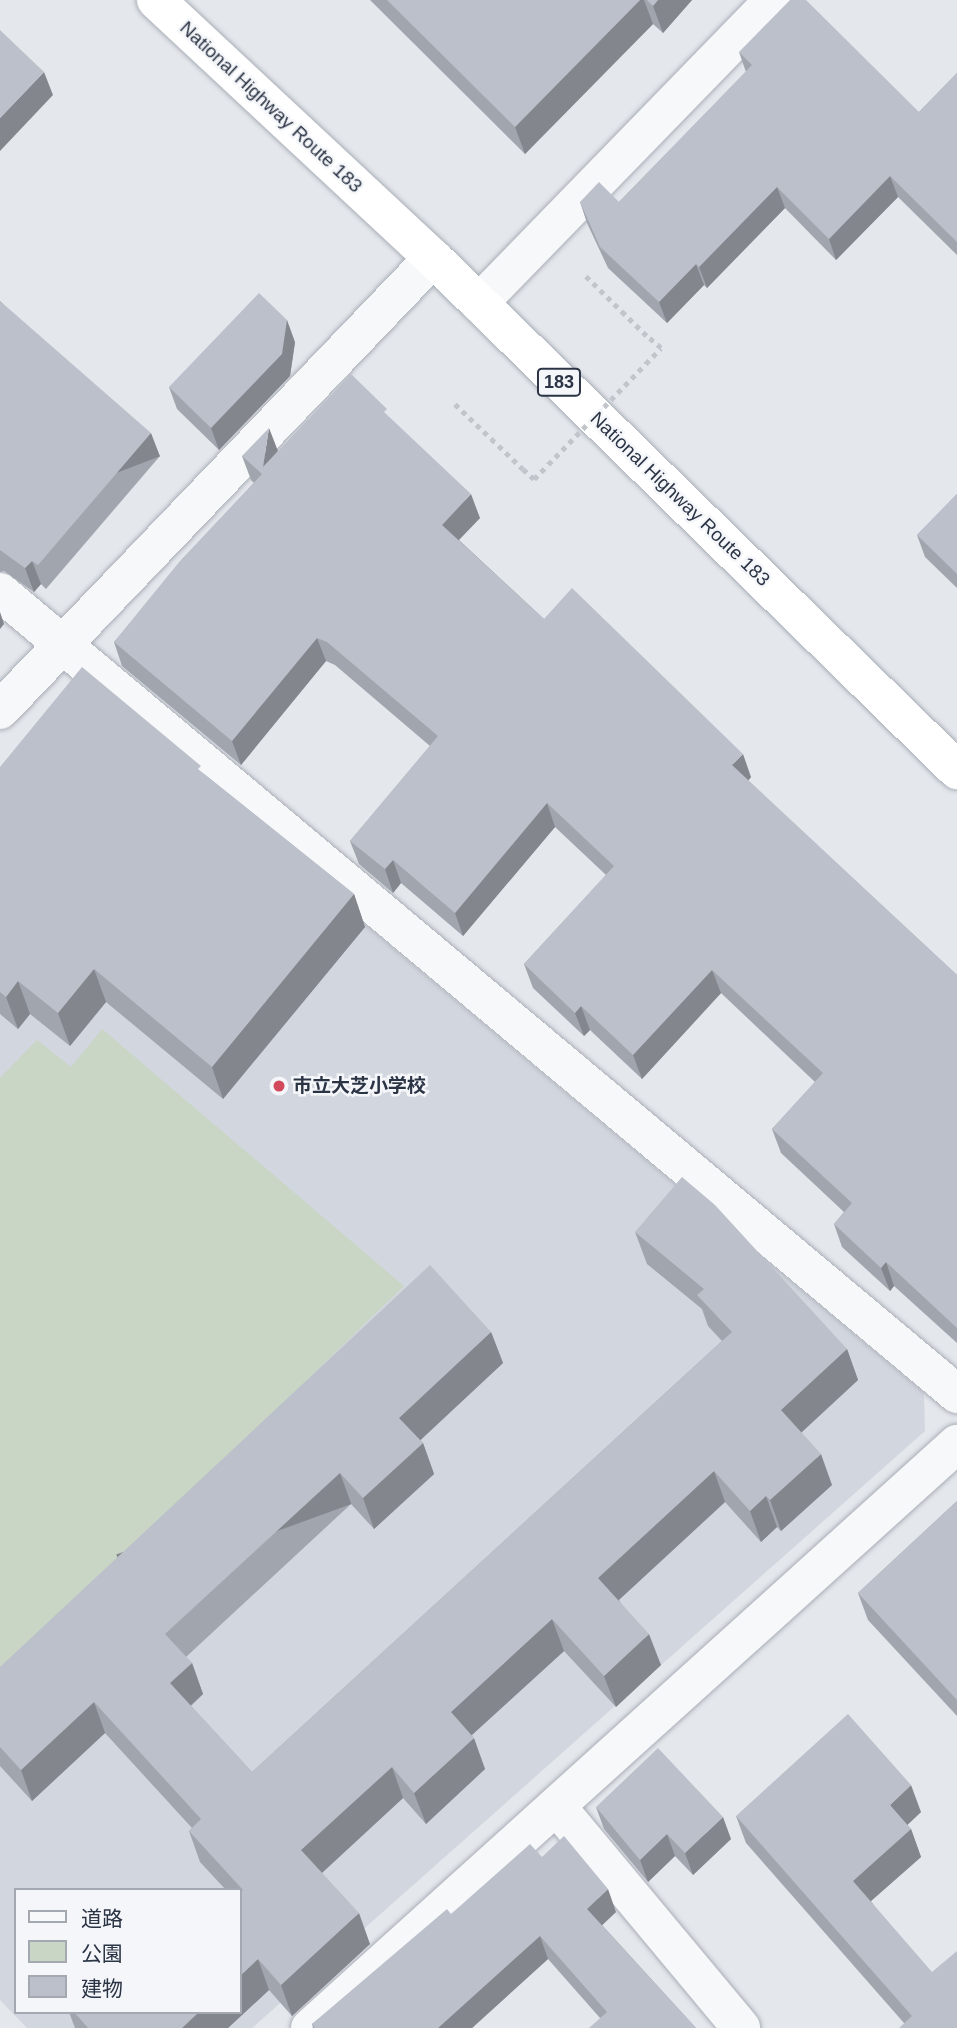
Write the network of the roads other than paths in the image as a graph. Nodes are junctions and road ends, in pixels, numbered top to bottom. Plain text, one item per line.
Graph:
1 (156, 0) edge
2 (774, 0) edge
3 (433, 258) junction
4 (479, 303) junction
5 (0, 592) edge
6 (64, 644) junction
7 (0, 710) edge
8 (957, 770) edge
9 (957, 1394) edge
10 (957, 1444) edge
11 (558, 1808) junction
12 (310, 2028) edge
13 (741, 2028) edge

1 - 3 highway, National Highway Route 183 / 183
2 - 4 street
3 - 4 highway, National Highway Route 183 / 183
3 - 6 street
4 - 8 highway, National Highway Route 183 / 183
5 - 6 street
6 - 7 street
6 - 9 street
10 - 11 street
11 - 12 street
11 - 13 street

